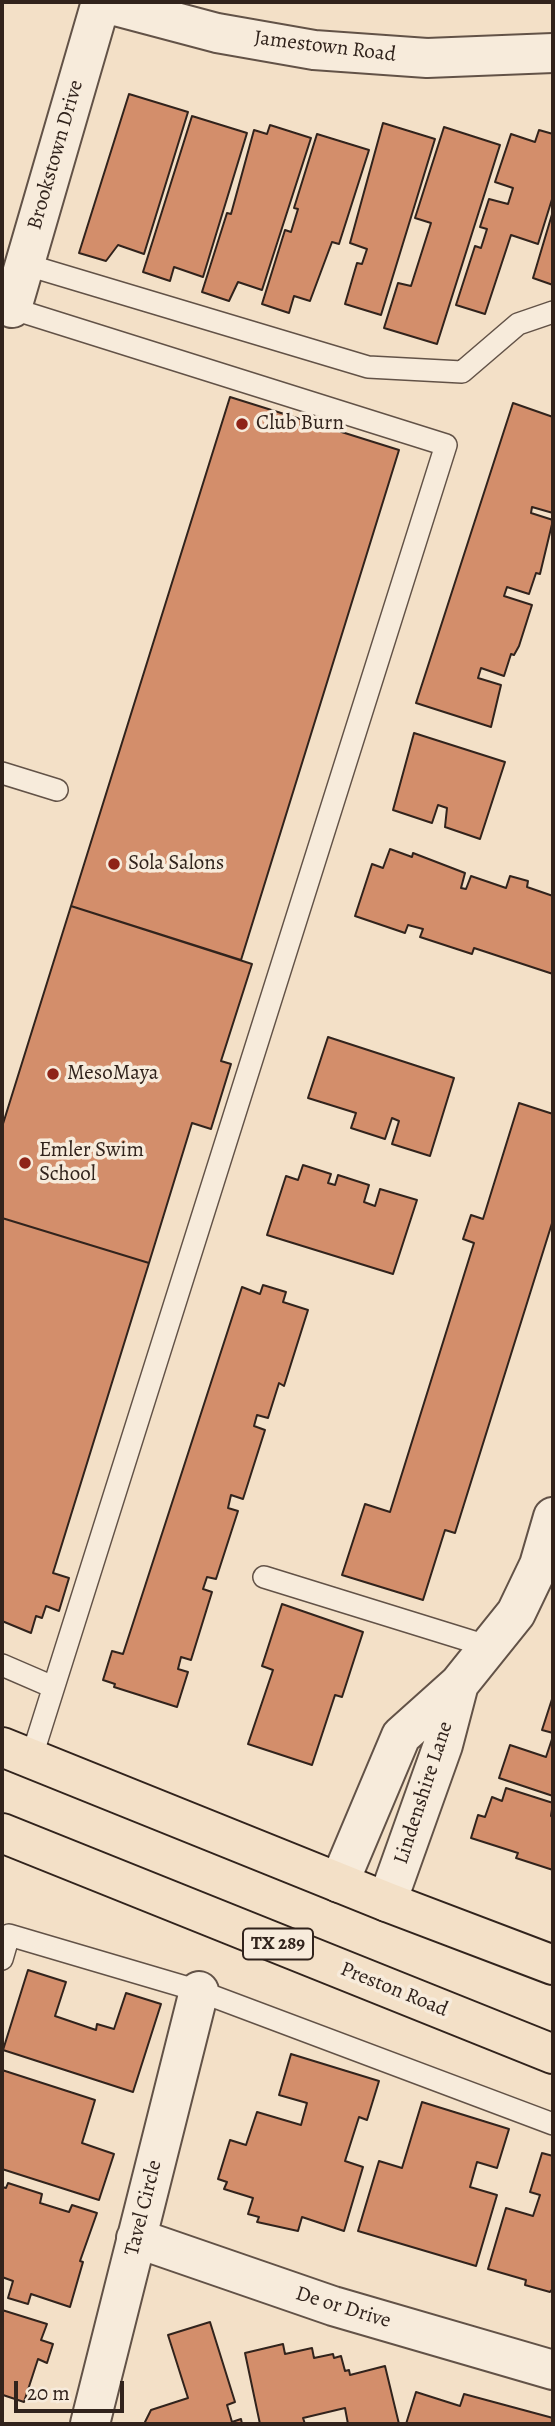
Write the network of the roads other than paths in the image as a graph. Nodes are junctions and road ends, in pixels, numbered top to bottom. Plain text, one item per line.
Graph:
1 (101, 2) edge
2 (553, 53) edge
3 (24, 264) junction
4 (7, 307) edge
5 (553, 312) edge
6 (2, 773) edge
7 (57, 790) dead end
8 (553, 1517) edge
9 (264, 1577) dead end
10 (490, 1647) junction
11 (2, 1665) edge
12 (459, 1684) junction
13 (53, 1686) junction
14 (16, 1753) edge
15 (2, 1833) edge
16 (339, 1883) junction
17 (387, 1902) junction
18 (2, 1959) edge
19 (553, 1965) edge
20 (199, 1991) junction
21 (553, 2054) edge
22 (553, 2124) edge
23 (136, 2238) junction
24 (553, 2370) edge
25 (90, 2424) edge

1 - 2 street, Jamestown Road
1 - 3 street, Brookstown Drive
3 - 4 street, Brookstown Drive
3 - 5 lane
4 - 13 lane
6 - 7 lane
8 - 10 street, Lindenshire Lane
9 - 10 lane
10 - 12 street, Lindenshire Lane
11 - 13 lane
12 - 16 street, Lindenshire Lane
12 - 17 street, Lindenshire Lane
13 - 14 lane
14 - 16 main road
15 - 21 main road, Preston Road / TX 289
16 - 17 main road
17 - 19 main road
18 - 20 lane
20 - 22 lane
20 - 23 street, Tavel Circle
23 - 24 street, De or Drive
23 - 25 street, Tavel Circle

